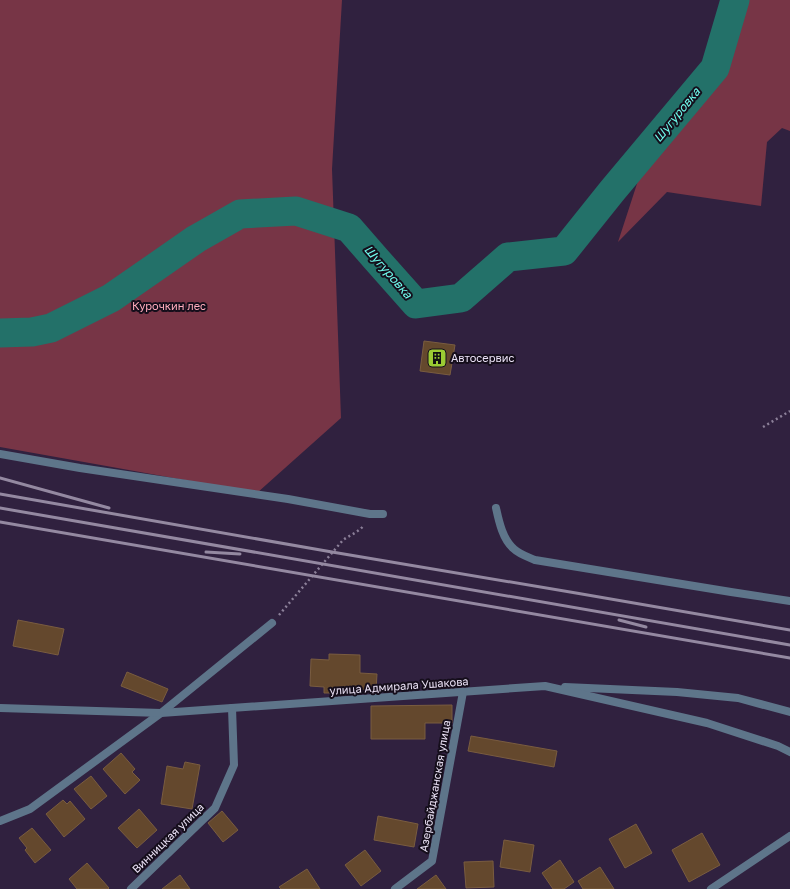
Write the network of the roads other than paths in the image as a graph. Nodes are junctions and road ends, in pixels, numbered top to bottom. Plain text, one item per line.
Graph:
1 (0, 454) edge
2 (496, 508) dead end
3 (383, 514) dead end
4 (790, 601) edge
5 (272, 623) road end
6 (544, 686) junction
7 (463, 692) junction
8 (0, 708) edge
9 (232, 708) junction
10 (790, 712) edge
11 (161, 713) junction
12 (790, 752) edge
13 (0, 821) edge
14 (790, 836) edge
15 (131, 889) edge
16 (395, 889) edge
17 (711, 889) edge

1 - 3 street
2 - 4 street
5 - 11 street
6 - 7 street, улица Адмирала Ушакова
6 - 10 street
6 - 12 street, улица Адмирала Ушакова
7 - 9 street, улица Адмирала Ушакова
7 - 16 street, Азербайджанская улица
8 - 11 street, улица Адмирала Ушакова
9 - 11 street, улица Адмирала Ушакова
9 - 15 street, Винницкая улица
11 - 13 street
14 - 17 street

